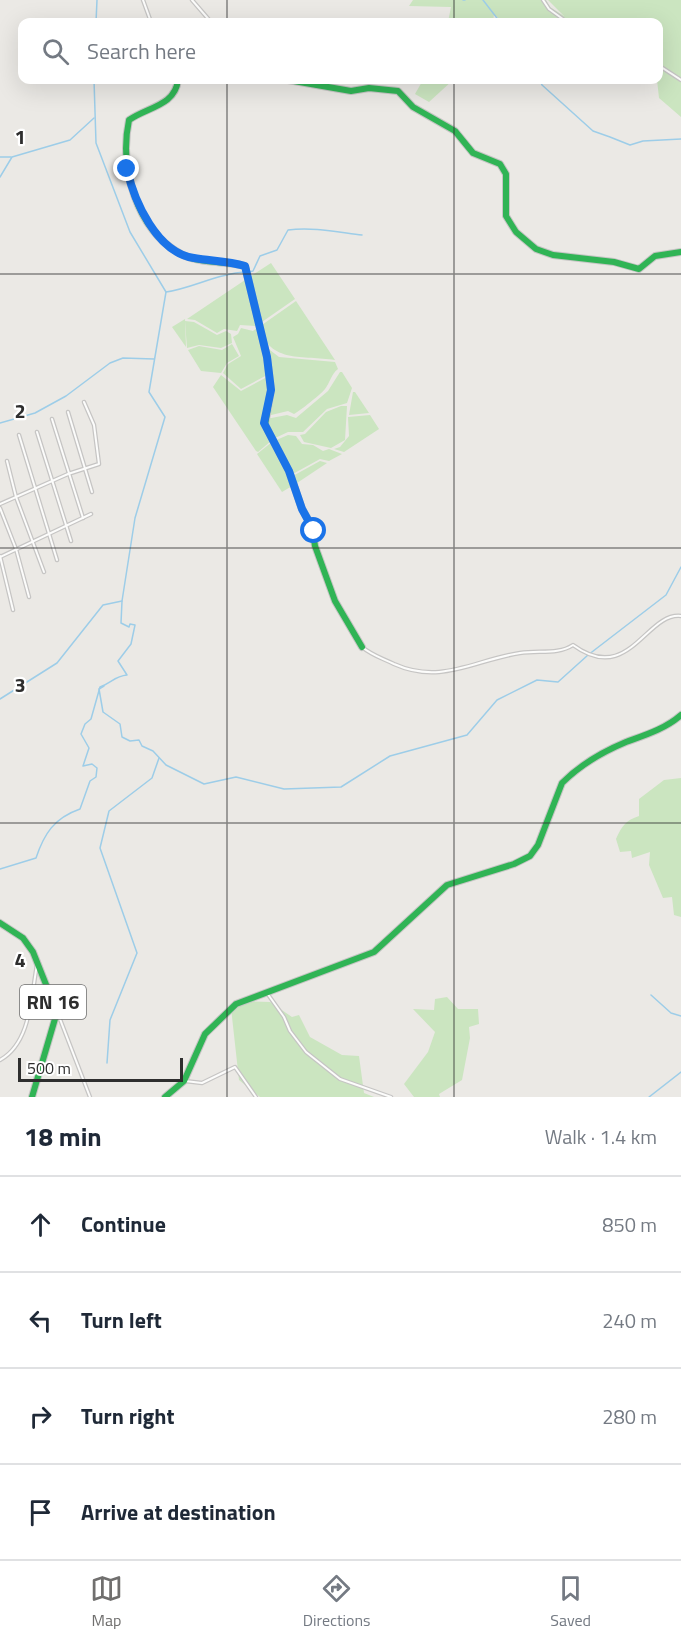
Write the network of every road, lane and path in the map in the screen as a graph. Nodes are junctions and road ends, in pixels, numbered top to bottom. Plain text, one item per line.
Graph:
1 (142, 0) edge
2 (192, 0) edge
3 (543, 0) edge
4 (149, 18) edge
5 (208, 18) edge
6 (561, 18) edge
7 (663, 68) edge
8 (681, 80) edge
9 (178, 84) edge
10 (311, 84) edge
11 (681, 252) edge
12 (84, 402) dead end
13 (68, 412) dead end
14 (52, 419) dead end
15 (37, 432) dead end
16 (19, 435) dead end
17 (8, 461) dead end
18 (86, 468) junction
19 (67, 474) junction
20 (51, 481) junction
21 (34, 489) junction
22 (92, 492) dead end
23 (16, 497) junction
24 (0, 506) edge
25 (91, 514) dead end
26 (83, 518) junction
27 (66, 526) junction
28 (50, 534) junction
29 (71, 541) dead end
30 (33, 542) junction
31 (16, 549) junction
32 (0, 556) edge
33 (57, 560) dead end
34 (44, 572) dead end
35 (29, 597) dead end
36 (12, 610) dead end
37 (681, 616) edge
38 (362, 647) joint
39 (681, 715) edge
40 (0, 923) edge
41 (38, 962) junction
42 (267, 993) junction
43 (57, 1012) junction
44 (0, 1060) edge
45 (184, 1081) junction
46 (32, 1097) edge
47 (90, 1097) edge
48 (165, 1097) edge
49 (256, 1097) edge
50 (391, 1097) edge

1 - 4 street
2 - 5 street
3 - 6 street
7 - 8 street
9 - 38 street
10 - 11 street
12 - 18 street
13 - 18 street
14 - 19 street
15 - 20 street
16 - 21 street
17 - 23 street
18 - 19 street
18 - 22 street
19 - 20 street
19 - 26 street
20 - 21 street
20 - 27 street
21 - 23 street
21 - 28 street
23 - 24 street
23 - 30 street
24 - 31 street
25 - 26 street
26 - 27 street
27 - 28 street
27 - 29 street
28 - 30 street
28 - 33 street
30 - 31 street
30 - 34 street
31 - 32 street
31 - 35 street
32 - 36 street
37 - 38 street
39 - 42 street
40 - 41 street, RN 16
41 - 43 street, RN 16
41 - 44 street
42 - 45 street
42 - 50 street
43 - 46 street, RN 16
43 - 47 street
45 - 48 street
45 - 49 street

